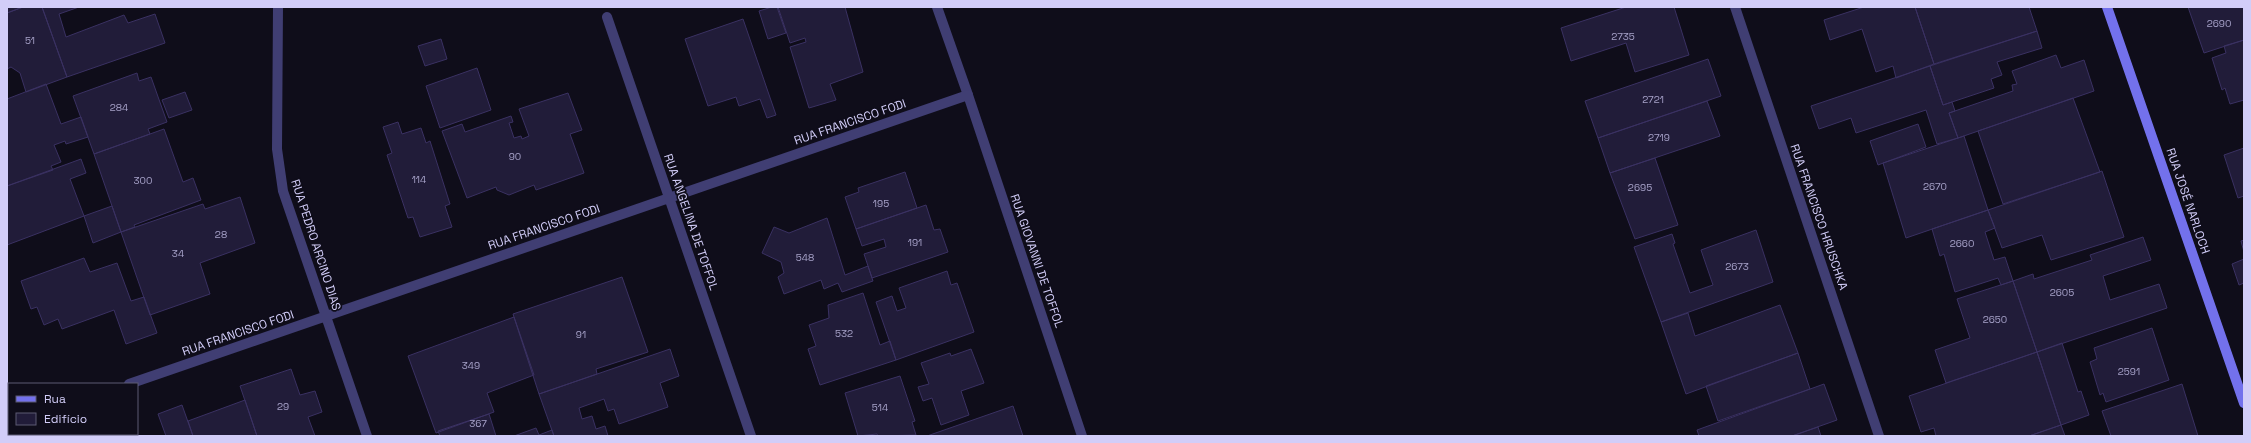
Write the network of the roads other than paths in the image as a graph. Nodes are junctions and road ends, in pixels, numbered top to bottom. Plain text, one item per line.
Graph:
1 (278, 7) edge
2 (938, 7) edge
3 (1735, 7) edge
4 (2106, 7) edge
5 (607, 17) dead end
6 (968, 95) junction
7 (669, 198) junction
8 (325, 316) junction
9 (132, 383) edge
10 (2244, 403) edge
11 (367, 436) edge
12 (751, 436) edge
13 (1082, 436) edge
14 (1879, 436) edge

1 - 8 street, RUA PEDRO ARCINO DIAS
2 - 6 street, RUA GIOVANNI DE TOFFOL
3 - 14 street, RUA FRANCISCO HRUSCHKA
4 - 10 main road, RUA JOSÉ NARLOCH
5 - 7 street, RUA ANGELINA DE TOFFOL
6 - 7 street, RUA FRANCISCO FODI
6 - 13 street, RUA GIOVANNI DE TOFFOL
7 - 8 street, RUA FRANCISCO FODI
7 - 12 street, RUA ANGELINA DE TOFFOL
8 - 9 street, RUA FRANCISCO FODI
8 - 11 street, RUA PEDRO ARCINO DIAS

